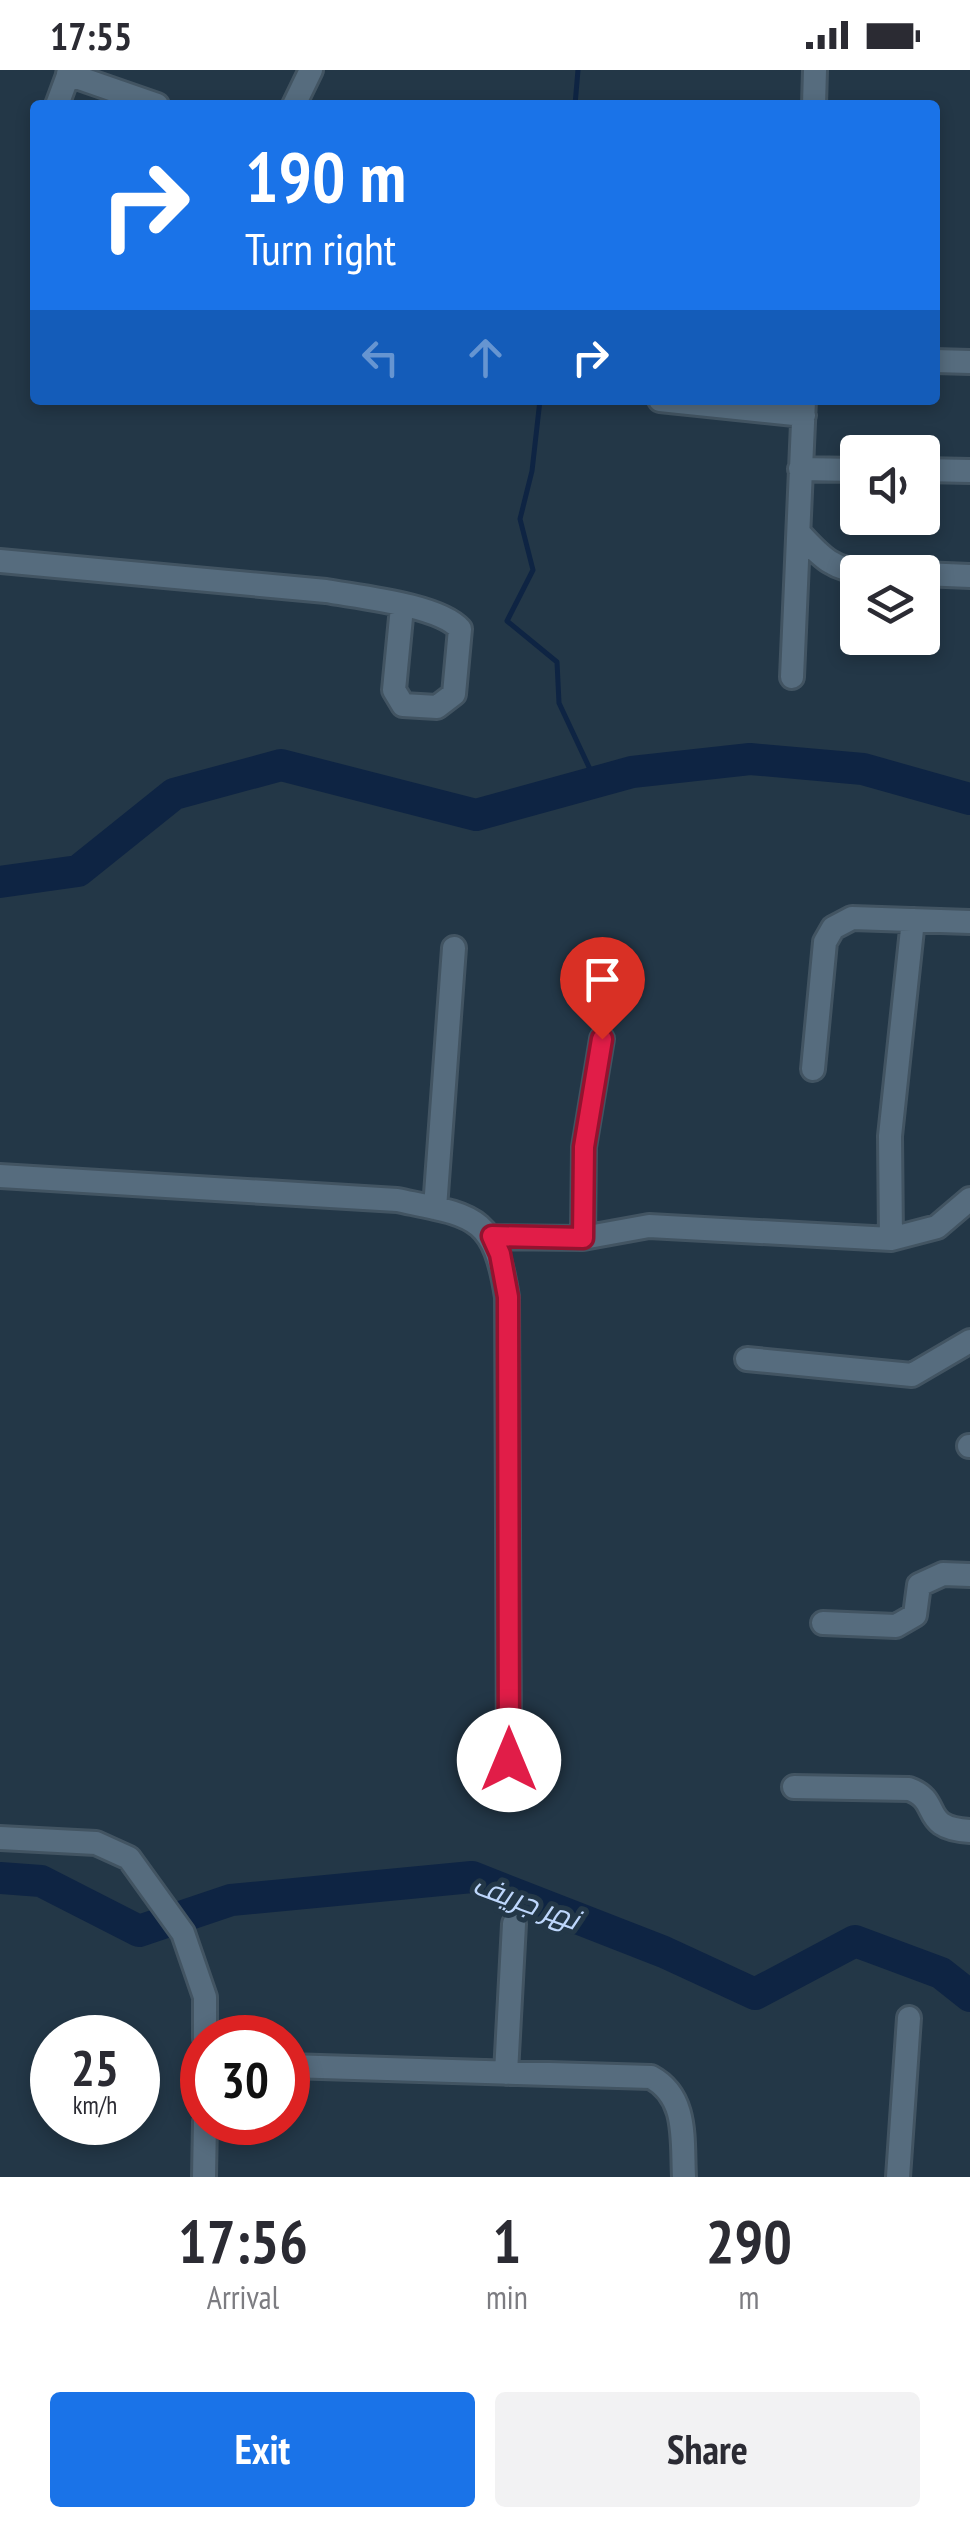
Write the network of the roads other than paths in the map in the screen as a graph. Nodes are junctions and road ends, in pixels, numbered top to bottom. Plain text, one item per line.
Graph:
1 (311, 70) edge
2 (815, 70) edge
3 (69, 72) edge
4 (59, 100) edge
5 (144, 100) edge
6 (296, 100) edge
7 (814, 100) edge
8 (940, 361) edge
9 (970, 362) edge
10 (763, 405) edge
11 (804, 407) edge
12 (800, 470) junction
13 (840, 470) edge
14 (940, 470) edge
15 (970, 471) edge
16 (800, 534) junction
17 (0, 560) edge
18 (840, 569) edge
19 (940, 575) edge
20 (970, 576) edge
21 (402, 607) junction
22 (792, 677) dead end
23 (913, 920) junction
24 (970, 922) edge
25 (454, 948) dead end
26 (602, 1039) dead end
27 (812, 1069) dead end
28 (0, 1176) edge
29 (970, 1199) edge
30 (435, 1208) junction
31 (492, 1236) junction
32 (583, 1238) junction
33 (891, 1240) junction
34 (970, 1341) edge
35 (748, 1359) dead end
36 (970, 1575) edge
37 (823, 1623) dead end
38 (509, 1760) dead end
39 (794, 1787) dead end
40 (970, 1832) edge
41 (0, 1838) edge
42 (514, 1924) dead end
43 (205, 2015) edge
44 (908, 2018) dead end
45 (310, 2067) edge
46 (506, 2072) junction
47 (204, 2145) edge
48 (204, 2177) edge
49 (684, 2177) edge
50 (898, 2177) edge

1 - 6 street
2 - 7 street
3 - 4 street
3 - 5 street
8 - 9 street
10 - 11 street
11 - 12 street
12 - 13 street
12 - 16 street
14 - 15 street
16 - 18 street
16 - 22 street
17 - 21 street
19 - 20 street
21 - 21 street
23 - 24 street
23 - 27 street
23 - 33 street
25 - 30 street
26 - 32 street
28 - 30 street
29 - 33 street
30 - 31 street
31 - 32 street
31 - 38 street
32 - 33 street
34 - 35 street
36 - 37 street
39 - 40 street
41 - 43 street
42 - 46 street
44 - 50 street
45 - 46 street
46 - 49 street
47 - 48 street

